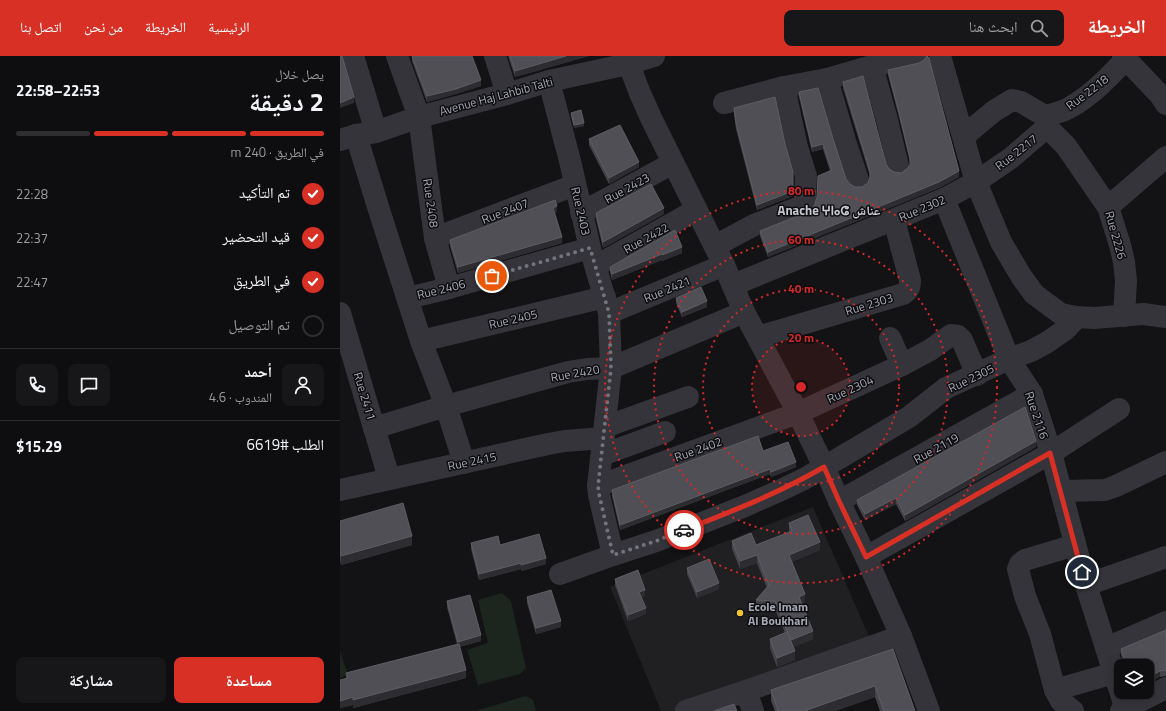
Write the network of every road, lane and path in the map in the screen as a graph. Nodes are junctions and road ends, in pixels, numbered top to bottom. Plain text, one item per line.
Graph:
1 (353, 56) edge
2 (397, 56) edge
3 (495, 56) edge
4 (654, 56) edge
5 (916, 56) edge
6 (940, 56) edge
7 (1124, 58) edge
8 (627, 60) edge
9 (872, 66) junction
10 (827, 79) junction
11 (549, 81) junction
12 (784, 87) junction
13 (507, 94) junction
14 (724, 103) dead end
15 (1166, 104) edge
16 (418, 117) junction
17 (1046, 122) junction
18 (357, 136) edge
19 (964, 136) junction
20 (1166, 157) edge
21 (673, 163) junction
22 (898, 166) dead end
23 (858, 180) dead end
24 (976, 182) junction
25 (576, 185) junction
26 (944, 199) junction
27 (1108, 207) junction
28 (696, 210) junction
29 (581, 213) junction
30 (894, 220) junction
31 (436, 238) junction
32 (720, 256) junction
33 (593, 257) junction
34 (733, 285) junction
35 (450, 288) junction
36 (408, 298) junction
37 (607, 305) junction
38 (744, 312) junction
39 (340, 313) edge
40 (1124, 316) junction
41 (1077, 317) junction
42 (1166, 317) edge
43 (758, 337) junction
44 (890, 338) dead end
45 (421, 341) junction
46 (1010, 359) junction
47 (902, 365) junction
48 (611, 368) junction
49 (977, 375) junction
50 (1032, 394) junction
51 (688, 397) dead end
52 (446, 406) junction
53 (1119, 409) dead end
54 (798, 413) junction
55 (374, 428) junction
56 (665, 432) dead end
57 (604, 440) junction
58 (1050, 453) junction
59 (464, 463) junction
60 (824, 467) junction
61 (1164, 469) edge
62 (389, 478) junction
63 (598, 486) junction
64 (340, 490) edge
65 (1061, 491) junction
66 (839, 501) junction
67 (1075, 545) junction
68 (613, 555) junction
69 (866, 557) junction
70 (1166, 557) edge
71 (560, 574) dead end
72 (1086, 585) junction
73 (1166, 622) edge
74 (901, 636) junction
75 (1106, 648) junction
76 (1114, 673) joint
77 (1166, 688) edge
78 (1055, 690) junction
79 (1121, 699) edge
80 (749, 701) edge
81 (1124, 710) edge
82 (686, 711) edge
83 (928, 711) edge
84 (1073, 711) edge

1 - 18 street
2 - 16 street, Rue 2408
3 - 13 street
4 - 8 street, Avenue Haj Lahbib Talti
5 - 9 street
6 - 19 street
7 - 15 street
7 - 17 street, Rue 2218
8 - 11 street, Avenue Haj Lahbib Talti
8 - 21 street
9 - 10 street
9 - 22 street
10 - 12 street
10 - 23 street
11 - 13 street, Avenue Haj Lahbib Talti
11 - 25 street, Rue 2403
12 - 14 street
12 - 32 street, Rue 2421
13 - 16 street, Avenue Haj Lahbib Talti
16 - 18 street, Avenue Haj Lahbib Talti
16 - 31 street, Rue 2408
17 - 19 street
17 - 24 street, Rue 2217
17 - 27 street, Rue 2226
18 - 36 street
19 - 24 street
20 - 27 street
21 - 28 street
21 - 29 street, Rue 2423
24 - 26 street, Rue 2302
24 - 41 street
25 - 29 street, Rue 2403
25 - 31 street, Rue 2407
26 - 30 street, Rue 2302
26 - 46 street, Rue 2116
27 - 40 street, Rue 2226
28 - 32 street
28 - 33 street, Rue 2422
29 - 33 street, Rue 2403
30 - 34 street, Rue 2302
30 - 43 street, Rue 2303
31 - 35 street, Rue 2408
32 - 34 street
32 - 37 street, Rue 2421
33 - 35 street, Rue 2406
33 - 37 street, Rue 2403
34 - 38 street
35 - 36 street, Rue 2406
36 - 45 street
37 - 45 street, Rue 2405
37 - 48 street, Rue 2403
38 - 43 street
38 - 48 street, Rue 2420
39 - 55 street, Rue 2411
40 - 41 street
40 - 42 street
41 - 46 street, Rue 2305
43 - 54 street
44 - 47 street
45 - 52 street
46 - 49 street, Rue 2305
46 - 50 street, Rue 2116
47 - 49 street, Rue 2304
47 - 54 street, Rue 2304
48 - 52 street, Rue 2420
48 - 57 street, Rue 2403
49 - 60 street, Rue 2305
50 - 58 street, Rue 2116
50 - 66 street, Rue 2119
51 - 57 street
52 - 55 street, Rue 2420
52 - 59 street
53 - 58 street
54 - 60 street
54 - 63 street, Rue 2402
55 - 62 street, Rue 2411
56 - 57 street
57 - 59 street, Rue 2415
57 - 63 street, Rue 2403
58 - 65 street, Rue 2116
58 - 69 street
59 - 62 street, Rue 2415
60 - 66 street
60 - 68 street, Rue 2305
61 - 65 street
62 - 64 street, Rue 2415
63 - 68 street, Rue 2403
65 - 67 street, Rue 2116
66 - 69 street
67 - 72 street, Rue 2116
67 - 78 street
68 - 71 street, Rue 2305
69 - 74 street
70 - 72 street
72 - 75 street, Rue 2116
73 - 75 street
74 - 80 street
74 - 83 street
75 - 76 street, Rue 2116
76 - 78 street
77 - 81 street
78 - 84 street
79 - 81 street, Rue 2116
80 - 82 street

